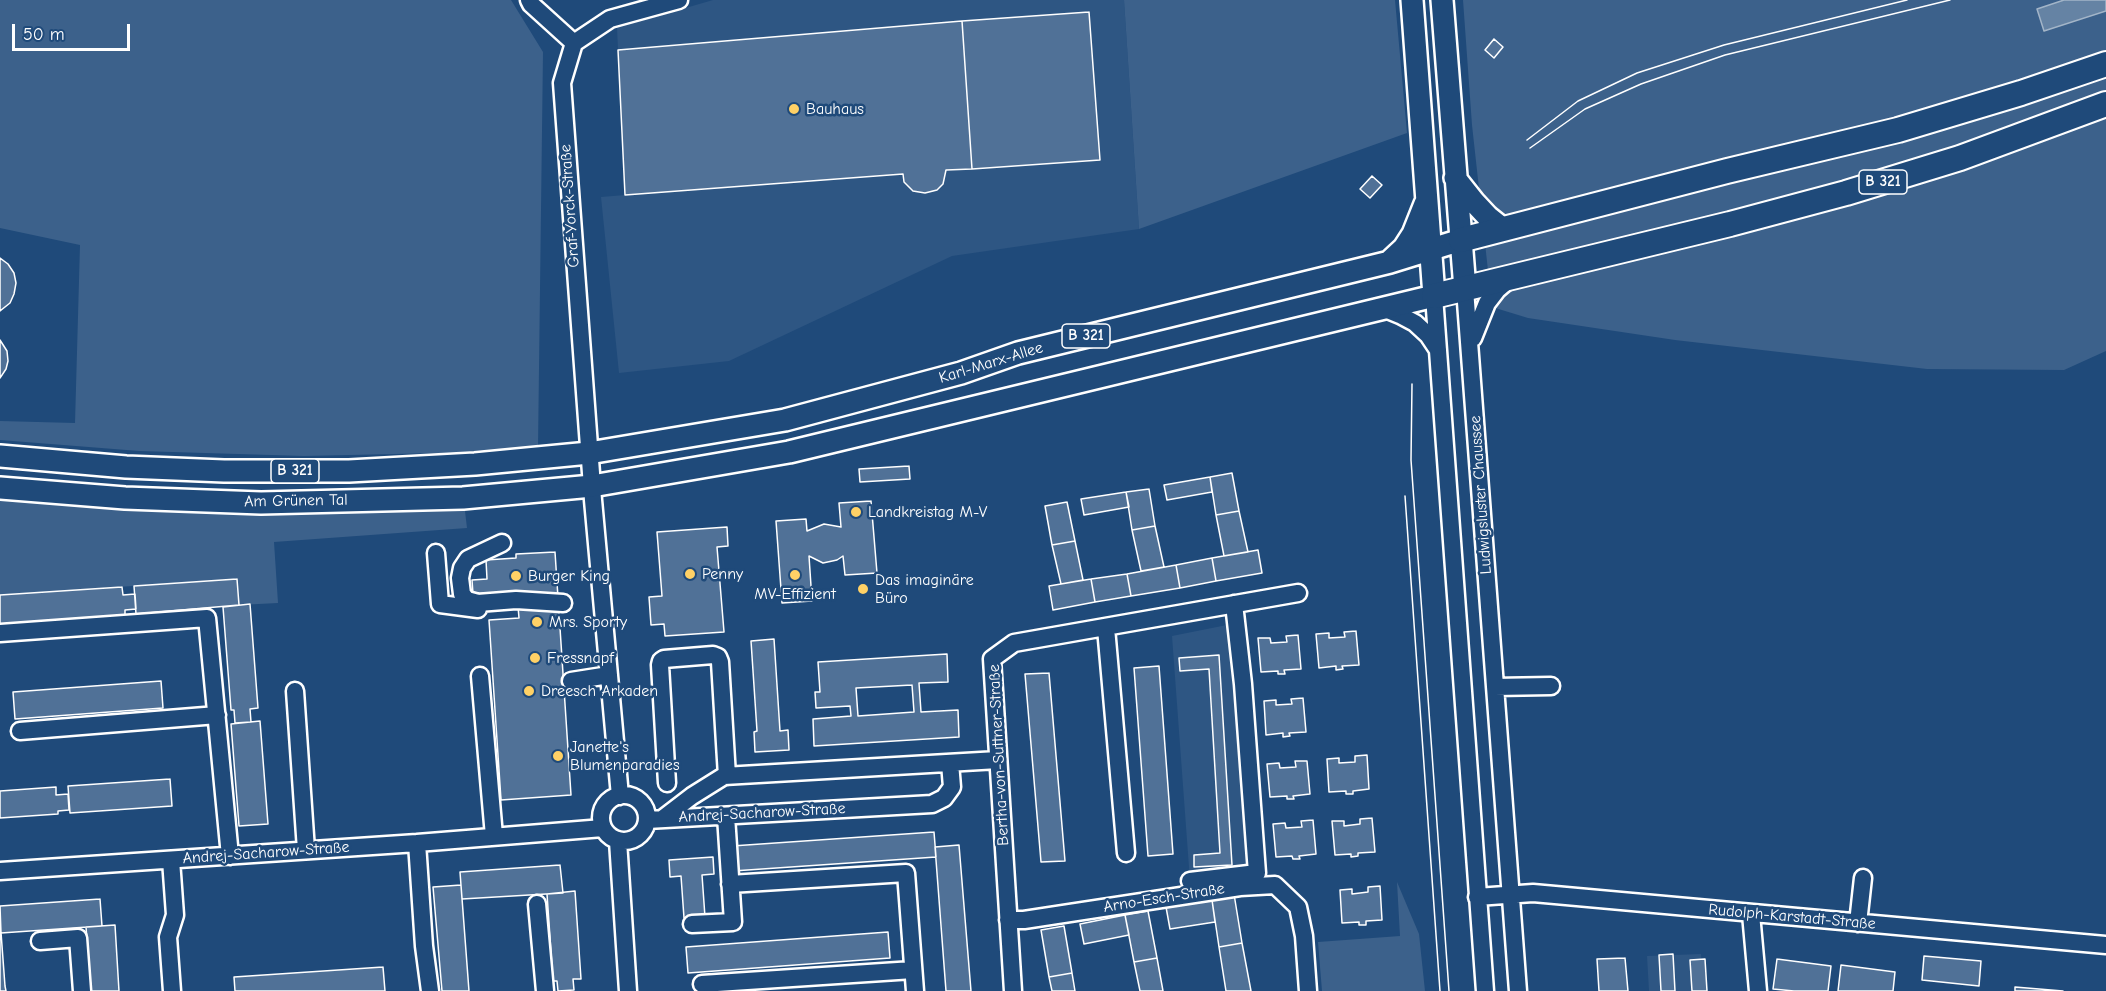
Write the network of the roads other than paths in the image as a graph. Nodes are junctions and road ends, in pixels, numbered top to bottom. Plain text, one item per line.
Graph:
1 (529, 0) edge
2 (679, 0) edge
3 (1412, 0) edge
4 (1442, 0) edge
5 (574, 44) junction
6 (2106, 64) edge
7 (2106, 104) edge
8 (1455, 177) junction
9 (1427, 195) junction
10 (1503, 229) junction
11 (1461, 240) junction
12 (1431, 250) junction
13 (1390, 262) junction
14 (1512, 277) junction
15 (1465, 289) junction
16 (1434, 296) junction
17 (1383, 308) junction
18 (1470, 348) junction
19 (1438, 351) junction
20 (589, 453) junction
21 (0, 456) edge
22 (592, 486) junction
23 (0, 488) edge
24 (502, 543) dead end
25 (436, 553) dead end
26 (1298, 593) dead end
27 (564, 603) dead end
28 (1234, 604) junction
29 (518, 607) dead end
30 (1106, 628) junction
31 (0, 633) edge
32 (609, 675) junction
33 (480, 676) dead end
34 (571, 681) dead end
35 (1551, 686) dead end
36 (1495, 687) junction
37 (295, 691) dead end
38 (217, 715) junction
39 (20, 731) dead end
40 (998, 760) junction
41 (950, 763) junction
42 (727, 776) junction
43 (667, 783) dead end
44 (621, 796) junction
45 (726, 816) junction
46 (655, 819) junction
47 (603, 828) junction
48 (494, 836) junction
49 (618, 841) junction
50 (417, 843) junction
51 (306, 850) junction
52 (1126, 853) dead end
53 (230, 856) junction
54 (171, 860) junction
55 (0, 871) edge
56 (1863, 878) dead end
57 (1190, 881) dead end
58 (730, 885) junction
59 (1510, 895) junction
60 (1478, 897) junction
61 (537, 904) dead end
62 (1751, 914) junction
63 (1008, 920) junction
64 (1858, 923) junction
65 (692, 924) dead end
66 (40, 941) dead end
67 (2106, 945) edge
68 (913, 970) junction
69 (702, 984) dead end
70 (82, 991) edge
71 (172, 991) edge
72 (430, 991) edge
73 (545, 991) edge
74 (628, 991) edge
75 (915, 991) edge
76 (1012, 991) edge
77 (1308, 991) edge
78 (1485, 991) edge
79 (1518, 991) edge
80 (1758, 991) edge

1 - 5 street
2 - 5 street
3 - 9 main road, Ludwigsluster Chaussee
4 - 8 main road, Ludwigsluster Chaussee
5 - 20 street, Graf-Yorck-Straße
6 - 10 highway, B 321
7 - 14 highway, B 321
8 - 10 main road
8 - 11 main road, Ludwigsluster Chaussee
9 - 12 main road, Ludwigsluster Chaussee
9 - 13 main road
10 - 11 highway, B 321
11 - 12 main road, B 321
11 - 15 main road, Ludwigsluster Chaussee
12 - 13 main road, B 321
12 - 16 main road, Ludwigsluster Chaussee
13 - 20 main road, Karl-Marx-Allee / B 321
14 - 15 highway, B 321
14 - 18 street
15 - 16 highway, B 321
15 - 18 street, Ludwigsluster Chaussee
16 - 17 main road, B 321
16 - 19 street, Ludwigsluster Chaussee
17 - 19 street
17 - 22 main road, B 321
18 - 36 street, Ludwigsluster Chaussee
19 - 60 street, Ludwigsluster Chaussee
20 - 21 main road, Am Grünen Tal / B 321
20 - 22 street, Graf-Yorck-Straße
22 - 23 main road, Am Grünen Tal / B 321
22 - 32 street, Graf-Yorck-Straße
24 - 27 street
25 - 29 street
26 - 28 street, Bertha-von-Suttner-Straße
28 - 30 street, Bertha-von-Suttner-Straße
28 - 57 street
30 - 40 street, Bertha-von-Suttner-Straße
30 - 52 street
31 - 38 street
32 - 34 street
32 - 44 street, Graf-Yorck-Straße
33 - 48 street
35 - 36 street
36 - 59 street, Ludwigsluster Chaussee
37 - 51 street
38 - 39 street
38 - 53 street
40 - 41 street, Andrej-Sacharow-Straße
40 - 63 street, Bertha-von-Suttner-Straße
41 - 42 street, Andrej-Sacharow-Straße
41 - 45 street, Andrej-Sacharow-Straße
42 - 43 street
42 - 46 street, Andrej-Sacharow-Straße
44 - 46 street
44 - 47 street
45 - 46 street, Andrej-Sacharow-Straße
45 - 58 street
46 - 49 street
47 - 48 street, Andrej-Sacharow-Straße
47 - 49 street
48 - 50 street, Andrej-Sacharow-Straße
49 - 74 street
50 - 51 street, Andrej-Sacharow-Straße
50 - 72 street
51 - 53 street, Andrej-Sacharow-Straße
53 - 54 street, Andrej-Sacharow-Straße
54 - 55 street, Andrej-Sacharow-Straße
54 - 71 street
56 - 64 street
58 - 65 street
58 - 68 street
59 - 60 street, Rudolph-Karstadt-Straße
59 - 62 street, Rudolph-Karstadt-Straße
59 - 79 street, Ludwigsluster Chaussee
60 - 78 street, Ludwigsluster Chaussee
61 - 73 street
62 - 64 street, Rudolph-Karstadt-Straße
62 - 80 street
63 - 76 street
63 - 77 street, Arno-Esch-Straße
64 - 67 street, Rudolph-Karstadt-Straße
66 - 70 street
68 - 69 street
68 - 75 street

